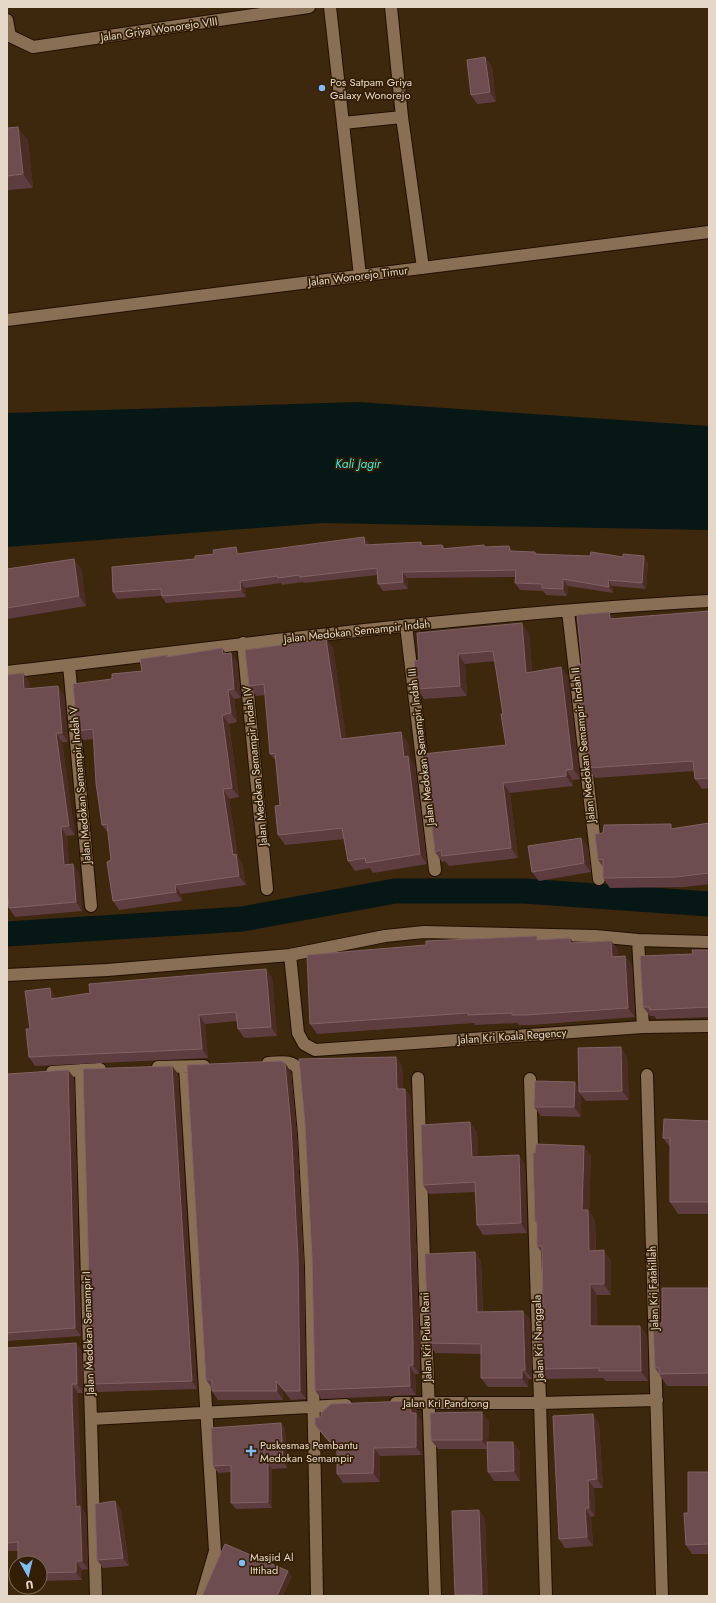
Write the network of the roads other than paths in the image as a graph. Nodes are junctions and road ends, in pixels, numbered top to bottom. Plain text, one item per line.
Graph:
1 (309, 7) edge
2 (330, 7) edge
3 (391, 7) edge
4 (7, 20) edge
5 (402, 117) junction
6 (343, 123) junction
7 (709, 232) edge
8 (423, 268) junction
9 (360, 276) junction
10 (7, 320) edge
11 (709, 601) edge
12 (568, 611) junction
13 (406, 625) junction
14 (243, 643) junction
15 (69, 665) junction
16 (7, 672) edge
17 (435, 870) dead end
18 (598, 879) dead end
19 (267, 889) dead end
20 (91, 906) dead end
21 (638, 940) junction
22 (709, 942) edge
23 (290, 955) junction
24 (7, 975) edge
25 (709, 1026) edge
26 (643, 1027) junction
27 (259, 1064) edge
28 (215, 1065) edge
29 (144, 1067) edge
30 (185, 1067) junction
31 (113, 1068) edge
32 (81, 1070) junction
33 (37, 1073) edge
34 (647, 1075) dead end
35 (418, 1078) dead end
36 (530, 1079) dead end
37 (88, 1343) junction
38 (73, 1344) edge
39 (657, 1400) junction
40 (428, 1402) junction
41 (540, 1403) junction
42 (381, 1404) edge
43 (358, 1405) edge
44 (312, 1407) junction
45 (205, 1411) junction
46 (91, 1419) junction
47 (96, 1596) edge
48 (202, 1596) edge
49 (317, 1596) edge
50 (435, 1596) edge
51 (546, 1596) edge
52 (662, 1596) edge

1 - 4 street, Jalan Griya Wonorejo VIII
2 - 6 street
3 - 5 street
5 - 6 street
5 - 8 street
6 - 9 street
7 - 8 street, Jalan Wonorejo Timur
8 - 9 street, Jalan Wonorejo Timur
9 - 10 street, Jalan Wonorejo Timur
11 - 12 street, Jalan Medokan Semampir Indah
12 - 13 street, Jalan Medokan Semampir Indah
12 - 18 street, Jalan Medokan Semampir Indah II
13 - 14 street, Jalan Medokan Semampir Indah
13 - 17 street, Jalan Medokan Semampir Indah III
14 - 15 street, Jalan Medokan Semampir Indah
14 - 19 street, Jalan Medokan Semampir Indah IV
15 - 16 street, Jalan Medokan Semampir Indah
15 - 20 street, Jalan Medokan Semampir Indah V
21 - 22 street
21 - 23 street
21 - 26 street
23 - 24 street
23 - 26 street, Jalan Kri Koala Regency
25 - 26 street, Jalan Kri Koala Regency
27 - 44 street
28 - 30 street
29 - 30 street
30 - 45 street
31 - 32 street
32 - 33 street
32 - 37 street, Jalan Medokan Semampir I
34 - 39 street, Jalan Kri Fatahillah
35 - 40 street, Jalan Kri Pulau Rani
36 - 41 street, Jalan Kri Nanggala
37 - 38 street
37 - 46 street, Jalan Medokan Semampir I
39 - 41 street, Jalan Kri Pandrong
39 - 52 street, Jalan Kri Fatahillah
40 - 41 street, Jalan Kri Pandrong
40 - 42 street, Jalan Kri Pandrong
40 - 50 street, Jalan Kri Pulau Rani
41 - 51 street, Jalan Kri Nanggala
43 - 44 street
44 - 45 street
44 - 49 street
45 - 46 street
45 - 48 street
46 - 47 street, Jalan Medokan Semampir I

